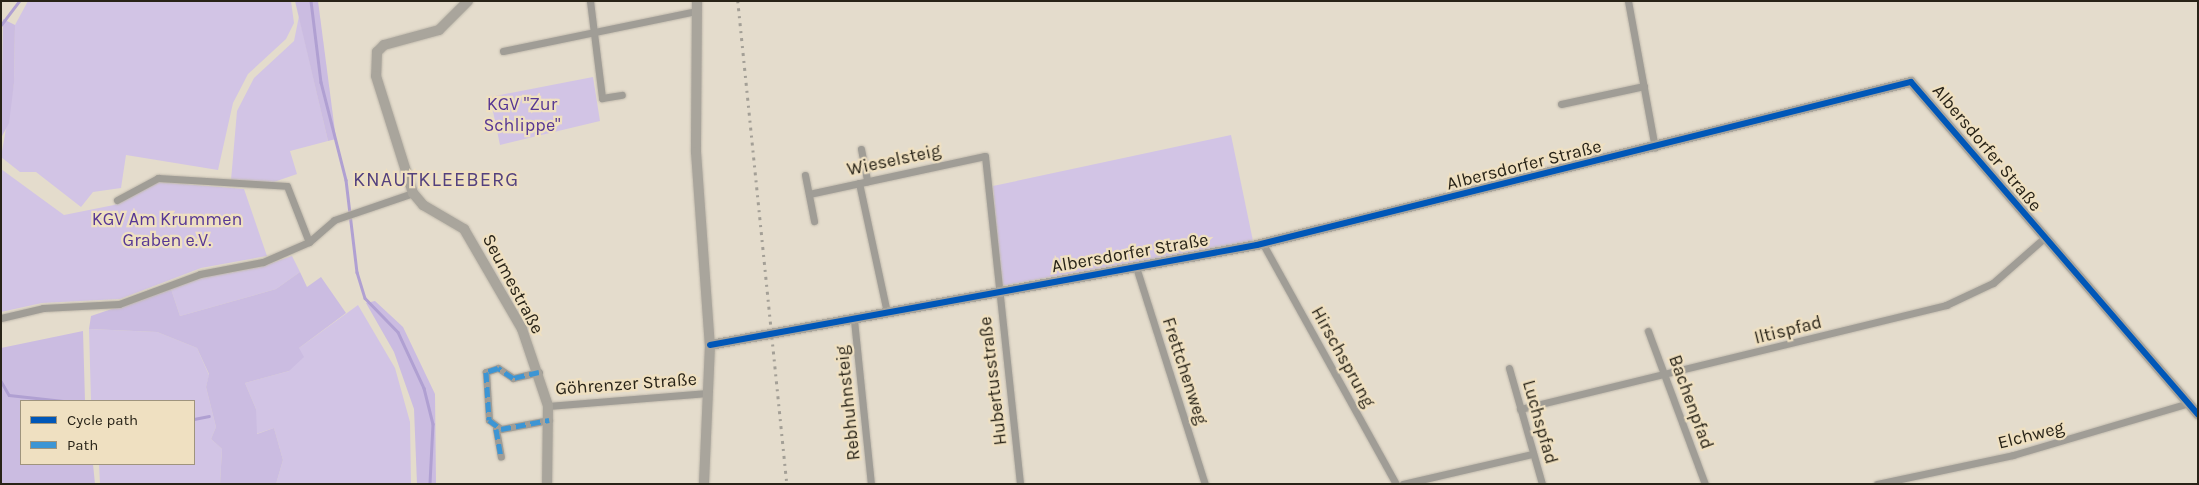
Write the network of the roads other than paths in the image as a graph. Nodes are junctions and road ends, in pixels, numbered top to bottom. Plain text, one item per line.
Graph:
1 (468, 1) edge
2 (590, 1) edge
3 (1628, 1) edge
4 (698, 6) edge
5 (592, 33) junction
6 (503, 51) dead end
7 (1644, 86) junction
8 (622, 95) dead end
9 (1561, 104) dead end
10 (1655, 148) junction
11 (861, 149) dead end
12 (985, 156) joint
13 (805, 176) dead end
14 (867, 181) junction
15 (859, 183) junction
16 (413, 194) junction
17 (809, 194) junction
18 (117, 200) dead end
19 (814, 221) dead end
20 (2044, 238) junction
21 (309, 242) junction
22 (1263, 244) junction
23 (1136, 267) junction
24 (997, 291) junction
25 (887, 313) junction
26 (1, 318) edge
27 (854, 320) junction
28 (1648, 330) dead end
29 (710, 345) junction
30 (1509, 368) dead end
31 (539, 372) junction
32 (1665, 376) junction
33 (707, 393) junction
34 (2188, 403) junction
35 (548, 406) junction
36 (1520, 409) junction
37 (2198, 414) edge
38 (549, 420) junction
39 (496, 429) junction
40 (1532, 454) junction
41 (500, 457) dead end
42 (547, 484) edge
43 (704, 484) edge
44 (871, 484) edge
45 (1020, 484) edge
46 (1205, 484) edge
47 (1396, 484) edge
48 (1403, 484) edge
49 (1542, 484) edge
50 (1705, 484) edge
51 (1877, 484) edge

1 - 16 street
2 - 5 street
3 - 7 street
4 - 5 street
4 - 29 street
5 - 6 street
5 - 8 street
7 - 9 street
7 - 10 street
10 - 20 street, Albersdorfer Straße
10 - 22 street, Albersdorfer Straße
11 - 14 street
12 - 14 street, Wieselsteig
12 - 24 street, Hubertusstraße
13 - 17 street
14 - 15 street, Wieselsteig
15 - 17 street, Wieselsteig
15 - 25 street
16 - 21 street
16 - 31 street, Seumestraße
17 - 19 street
18 - 21 street
20 - 32 street, Iltispfad
20 - 34 street, Albersdorfer Straße
21 - 26 street
22 - 23 street, Albersdorfer Straße
22 - 47 street, Hirschsprung
23 - 24 street, Albersdorfer Straße
23 - 46 street, Frettchenweg
24 - 25 street, Albersdorfer Straße
24 - 45 street, Hubertusstraße
25 - 27 street, Albersdorfer Straße
27 - 29 street, Albersdorfer Straße
27 - 44 street, Rebhuhnsteig
28 - 32 street, Bachenpfad
29 - 33 street
30 - 36 street, Luchspfad
31 - 35 street, Seumestraße
31 - 39 street
32 - 36 street, Iltispfad
32 - 50 street, Bachenpfad
33 - 35 street, Göhrenzer Straße
33 - 43 street
34 - 37 street, Albersdorfer Straße
34 - 51 street, Elchweg
35 - 38 street, Seumestraße
36 - 40 street, Luchspfad
38 - 39 street
38 - 42 street, Seumestraße
39 - 41 street
40 - 48 street
40 - 49 street, Luchspfad

